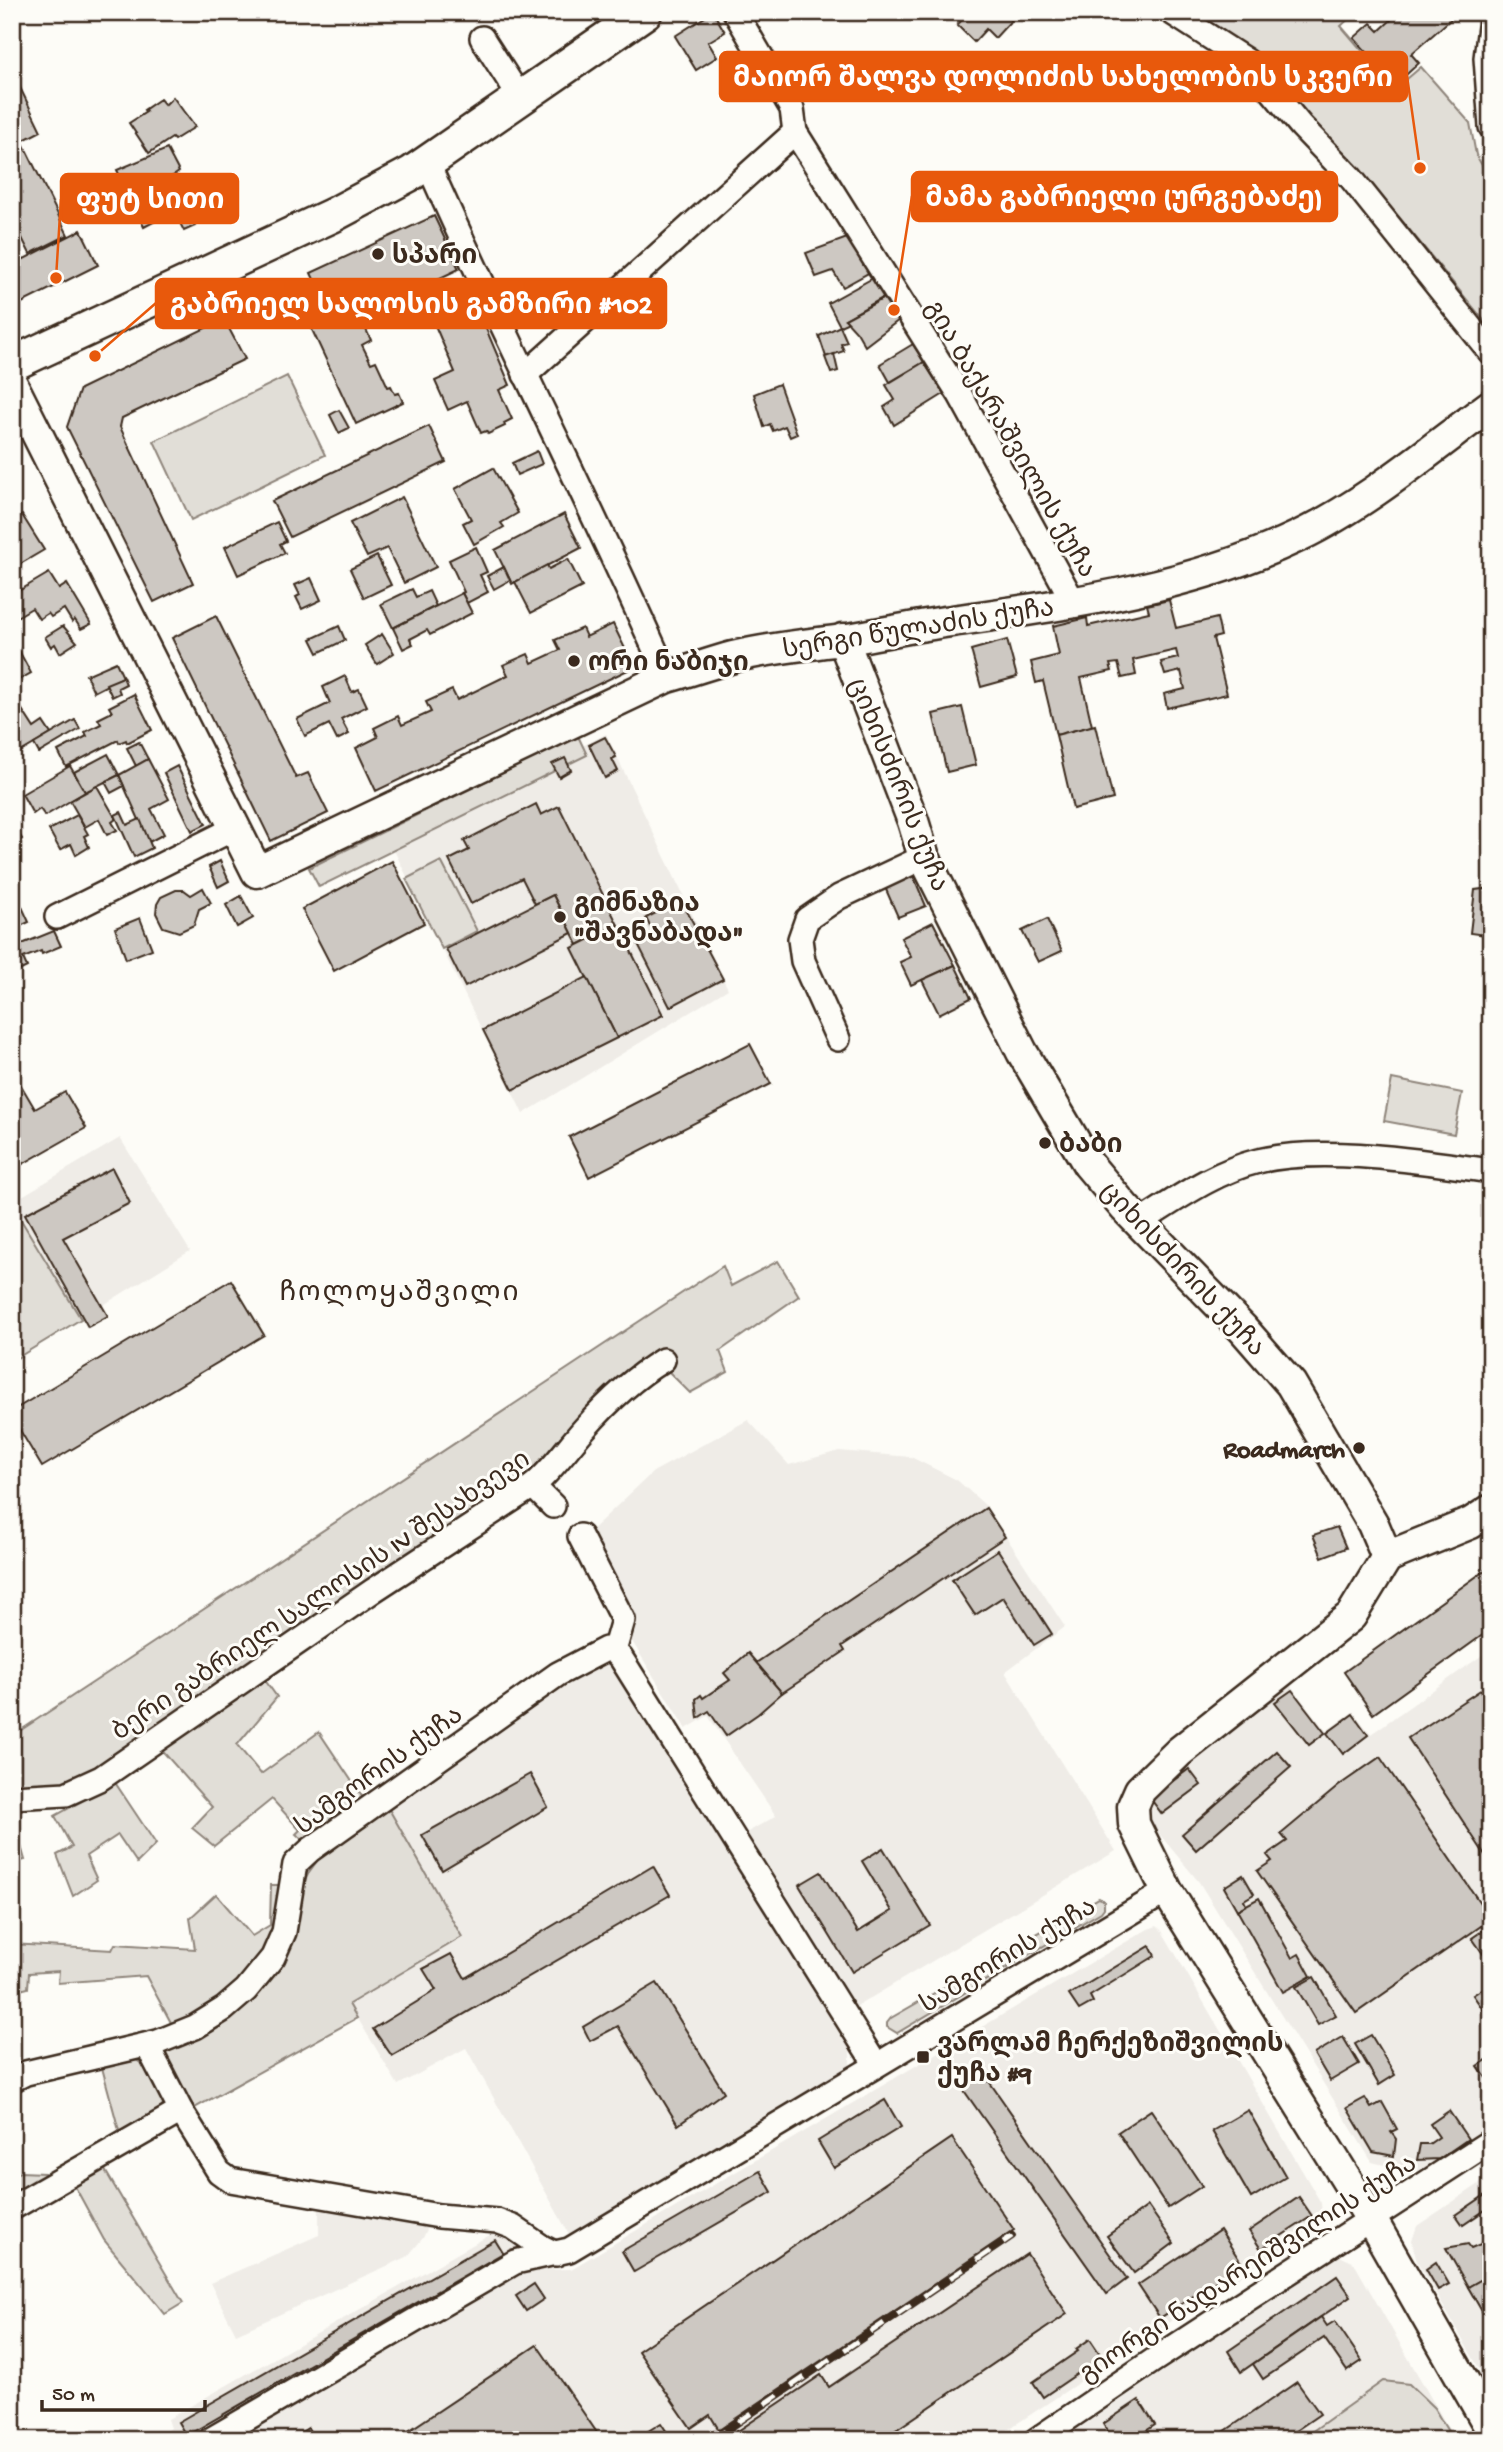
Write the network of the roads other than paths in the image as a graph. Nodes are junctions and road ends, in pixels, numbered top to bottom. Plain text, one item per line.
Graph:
1 (645, 12) edge
2 (735, 12) edge
3 (1171, 12) edge
4 (1491, 19) edge
5 (482, 38) dead end
6 (521, 99) junction
7 (1491, 127) edge
8 (795, 132) junction
9 (428, 164) junction
10 (1491, 353) edge
11 (12, 364) edge
12 (525, 375) junction
13 (12, 384) edge
14 (1491, 405) edge
15 (1074, 603) junction
16 (843, 639) junction
17 (667, 677) junction
18 (235, 828) junction
19 (924, 857) junction
20 (57, 917) dead end
21 (838, 1039) dead end
22 (1491, 1171) edge
23 (1140, 1222) junction
24 (663, 1360) dead end
25 (533, 1486) junction
26 (553, 1506) dead end
27 (1491, 1510) edge
28 (580, 1536) dead end
29 (1387, 1557) junction
30 (614, 1651) junction
31 (12, 1797) edge
32 (1167, 1891) junction
33 (147, 2045) junction
34 (876, 2065) junction
35 (12, 2080) edge
36 (181, 2111) junction
37 (1491, 2141) edge
38 (12, 2208) edge
39 (1371, 2219) junction
40 (556, 2254) junction
41 (1491, 2430) edge
42 (210, 2440) edge
43 (1036, 2440) edge

1 - 6 main road
2 - 8 street, გია ბაქარაშვილის ქუჩა
3 - 10 street
4 - 7 street
5 - 6 street
6 - 9 main road
8 - 12 street
8 - 15 street, გია ბაქარაშვილის ქუჩა
9 - 11 main road
9 - 12 street
12 - 17 street
13 - 18 street
14 - 15 street, სერგი წულაძის ქუჩა
15 - 16 street, სერგი წულაძის ქუჩა
16 - 17 street, სერგი წულაძის ქუჩა
16 - 19 street, ციხისძირის ქუჩა
17 - 18 street, სერგი წულაძის ქუჩა
18 - 20 street
19 - 21 street
19 - 23 street, ციხისძირის ქუჩა
22 - 23 street
23 - 29 street, ციხისძირის ქუჩა
24 - 25 street, ბერი გაბრიელ სალოსის IV შესახვევი
25 - 26 street
25 - 31 street, ბერი გაბრიელ სალოსის IV შესახვევი
27 - 29 street
28 - 30 street
29 - 32 street
30 - 33 street, სამგორის ქუჩა
30 - 34 street
32 - 34 street, სამგორის ქუჩა
32 - 39 street
33 - 35 street, სამგორის ქუჩა
33 - 36 street
34 - 40 street, სამგორის ქუჩა
36 - 38 street
36 - 40 street
37 - 39 street, გიორგი ნადარეიშვილის ქუჩა
39 - 41 street
39 - 43 street, გიორგი ნადარეიშვილის ქუჩა
40 - 42 street, სამგორის ქუჩა

